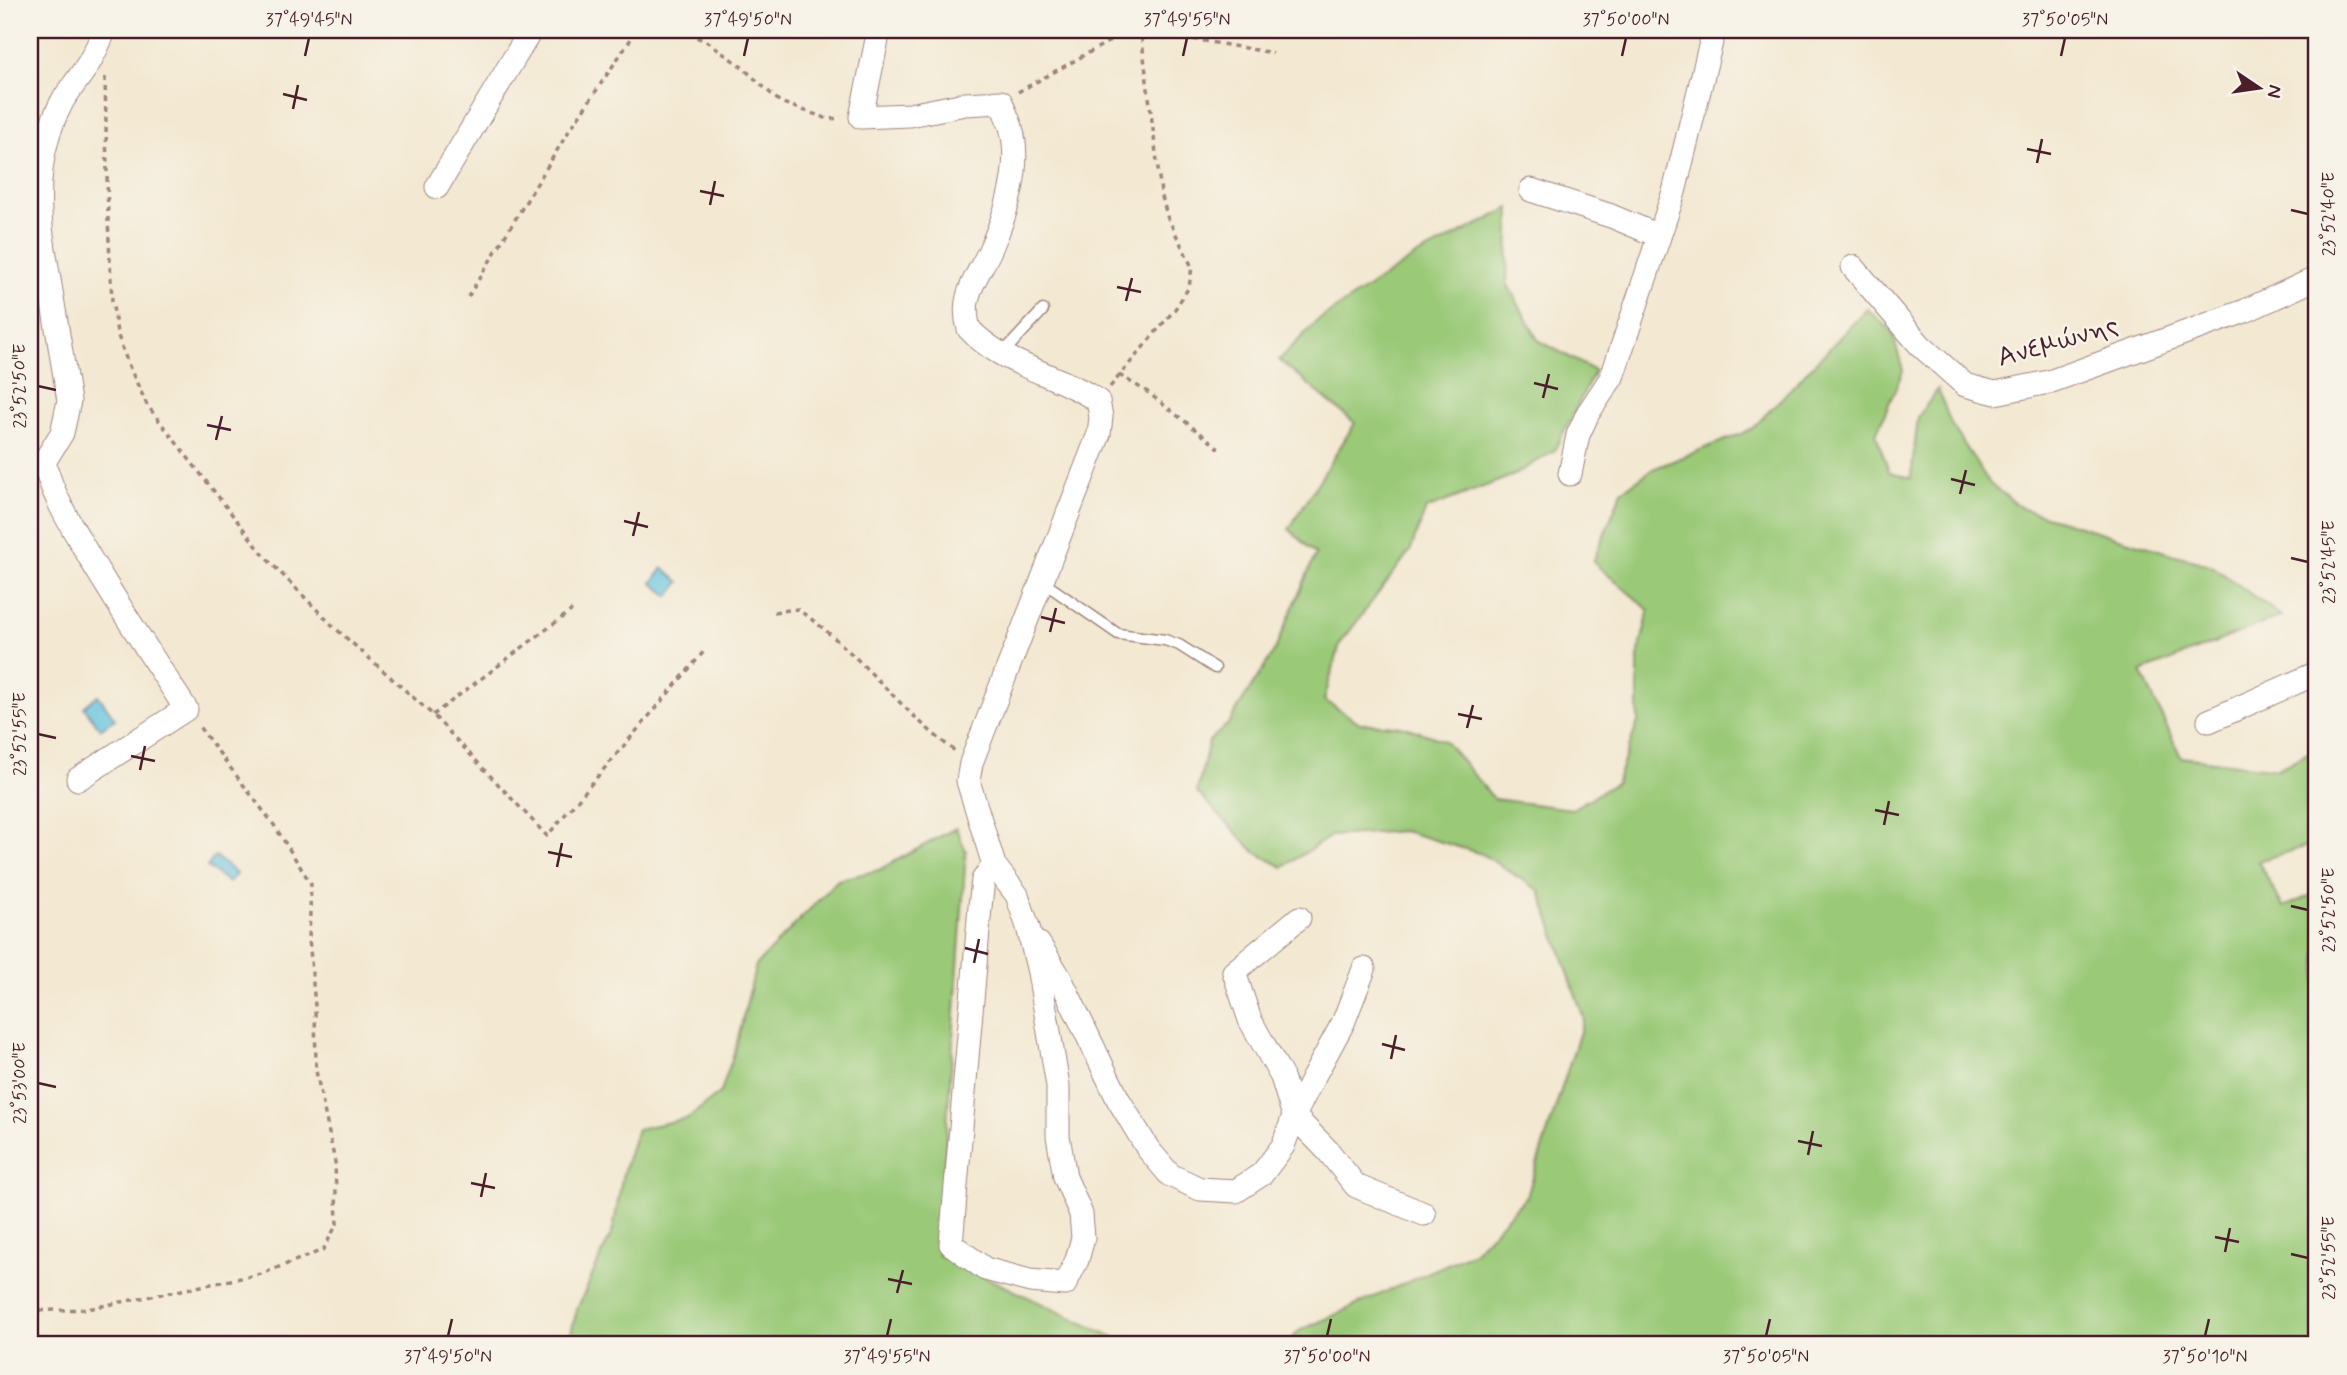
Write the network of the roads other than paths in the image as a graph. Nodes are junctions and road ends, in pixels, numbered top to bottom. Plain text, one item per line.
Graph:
1 (105, 30) edge
2 (531, 30) edge
3 (879, 30) edge
4 (1714, 30) edge
5 (437, 187) dead end
6 (1531, 190) dead end
7 (1659, 236) junction
8 (36, 250) edge
9 (1853, 267) dead end
10 (2317, 278) edge
11 (1044, 310) dead end
12 (1002, 354) junction
13 (1570, 474) dead end
14 (1043, 582) junction
15 (1215, 668) dead end
16 (2317, 673) edge
17 (2209, 722) dead end
18 (78, 779) dead end
19 (994, 865) junction
20 (1299, 919) dead end
21 (1028, 927) junction
22 (1364, 969) dead end
23 (1294, 1116) junction
24 (1424, 1214) dead end

1 - 8 street
2 - 5 street
3 - 12 street
4 - 7 street
6 - 7 street
7 - 13 street
8 - 18 street
9 - 10 street, Ανεμώνης
11 - 12 lane
12 - 14 street
14 - 15 lane
14 - 19 street
16 - 17 street
19 - 21 street
19 - 21 street
20 - 23 street
21 - 23 street
22 - 23 street
23 - 24 street

